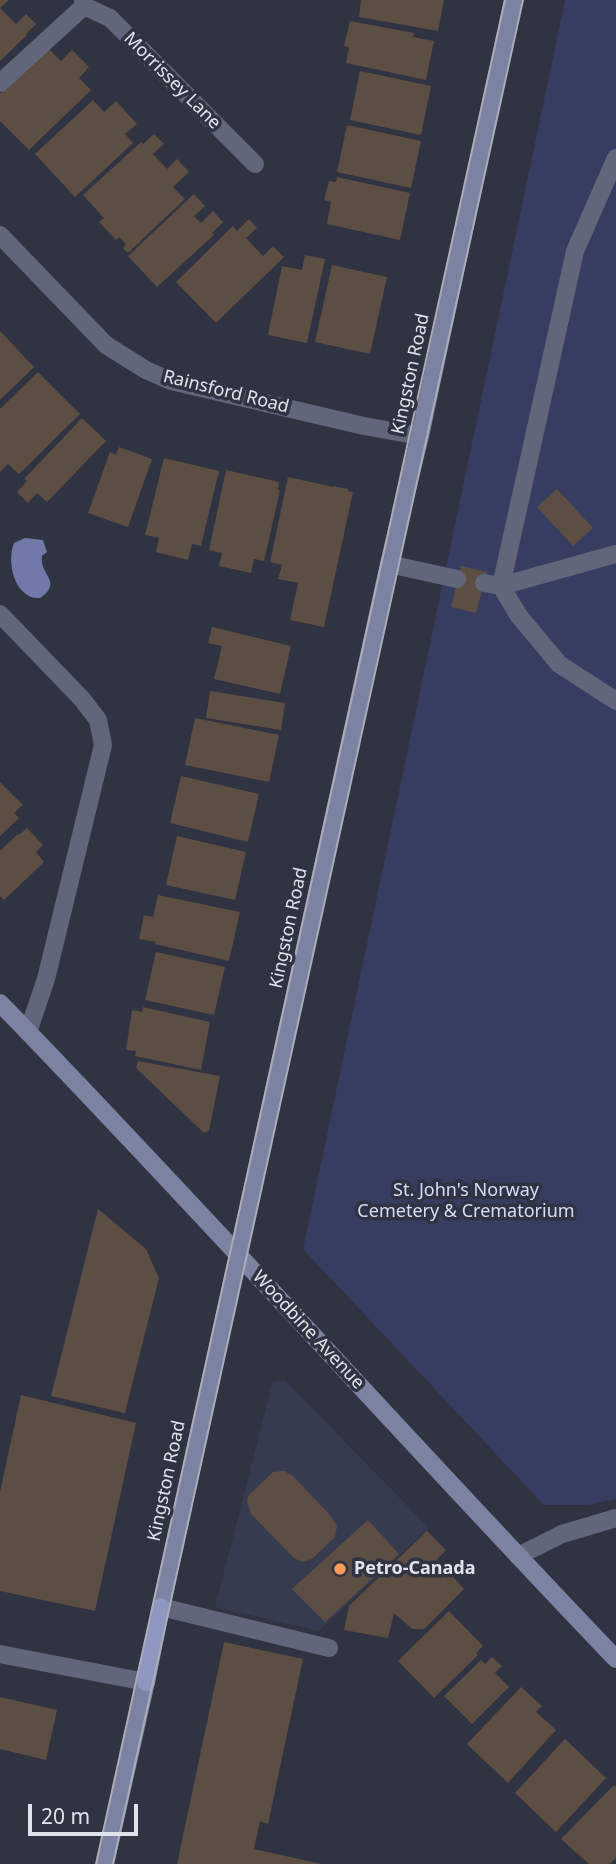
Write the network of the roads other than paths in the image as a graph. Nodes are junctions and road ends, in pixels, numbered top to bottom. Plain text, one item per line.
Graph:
1 (513, 0) edge
2 (83, 3) edge
3 (0, 83) edge
4 (616, 158) edge
5 (255, 164) dead end
6 (0, 235) edge
7 (420, 436) junction
8 (616, 554) edge
9 (389, 564) junction
10 (457, 579) dead end
11 (492, 585) junction
12 (0, 614) edge
13 (616, 701) edge
14 (0, 1003) edge
15 (29, 1032) junction
16 (238, 1255) junction
17 (616, 1518) edge
18 (518, 1556) junction
19 (161, 1607) junction
20 (329, 1648) dead end
21 (0, 1654) edge
22 (616, 1659) edge
23 (146, 1682) junction
24 (105, 1864) edge

1 - 7 main road, Kingston Road
2 - 3 street, Morrissey Lane
2 - 5 street, Morrissey Lane
4 - 11 street
6 - 7 street, Rainsford Road
7 - 9 main road, Kingston Road
8 - 11 street
9 - 10 street
9 - 16 main road, Kingston Road
11 - 13 street
12 - 15 street
14 - 15 main road, Woodbine Avenue
15 - 16 main road, Woodbine Avenue
16 - 18 main road, Woodbine Avenue
16 - 19 main road, Kingston Road
17 - 18 street
18 - 22 main road, Woodbine Avenue
19 - 20 street
19 - 23 main road, Kingston Road
21 - 23 street
23 - 24 main road, Kingston Road

